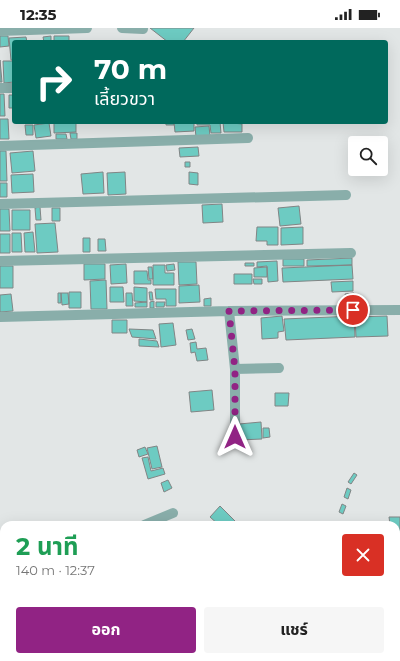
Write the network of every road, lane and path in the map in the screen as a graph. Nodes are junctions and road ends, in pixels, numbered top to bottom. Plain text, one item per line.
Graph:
1 (87, 28) edge
2 (122, 28) edge
3 (143, 29) edge
4 (0, 31) edge
5 (0, 88) edge
6 (12, 88) edge
7 (248, 138) dead end
8 (0, 146) edge
9 (346, 195) dead end
10 (0, 204) edge
11 (351, 253) dead end
12 (0, 261) edge
13 (400, 310) edge
14 (229, 311) junction
15 (0, 317) edge
16 (279, 368) dead end
17 (235, 370) junction
18 (235, 437) dead end
19 (174, 513) dead end
20 (154, 521) edge

1 - 4 street
2 - 3 street
5 - 6 street
7 - 8 street
9 - 10 street
11 - 12 street
13 - 14 street
14 - 15 street
14 - 17 street
16 - 17 street
17 - 18 street
19 - 20 street

